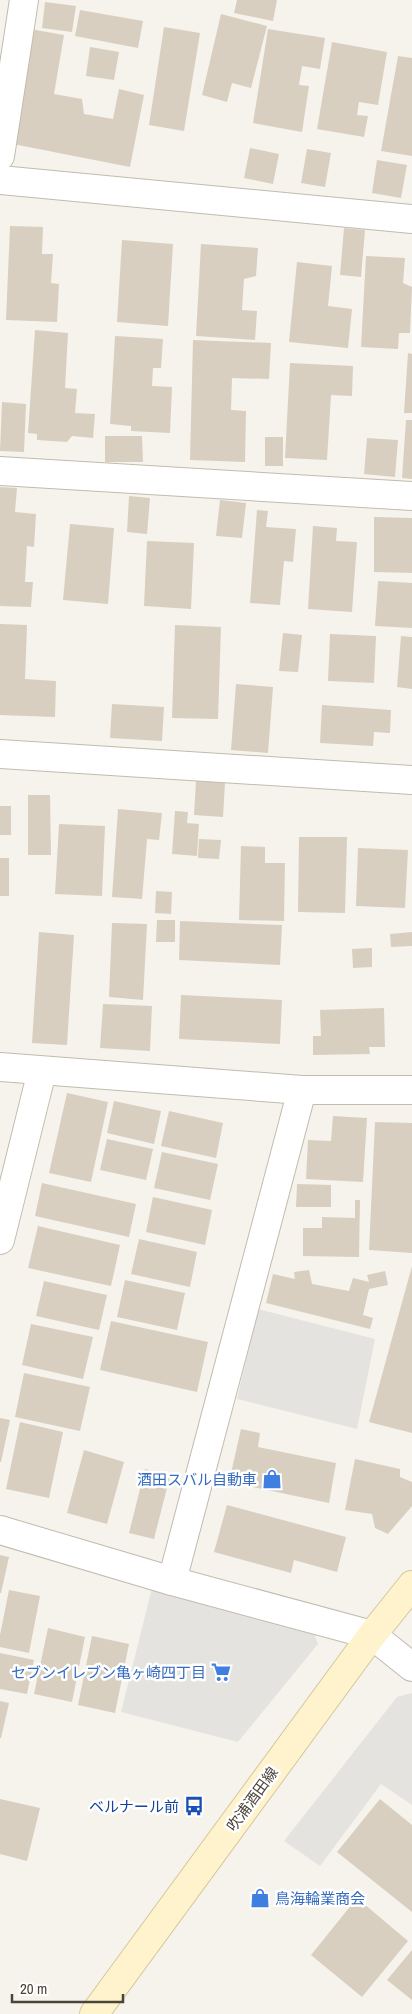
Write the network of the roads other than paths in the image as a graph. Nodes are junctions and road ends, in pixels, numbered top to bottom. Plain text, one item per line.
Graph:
1 (24, 0) edge
2 (0, 156) edge
3 (0, 180) edge
4 (412, 219) edge
5 (0, 471) edge
6 (412, 496) edge
7 (0, 754) edge
8 (412, 780) edge
9 (0, 1067) edge
10 (42, 1070) junction
11 (302, 1090) junction
12 (412, 1090) edge
13 (0, 1240) edge
14 (0, 1530) edge
15 (172, 1581) junction
16 (412, 1585) edge
17 (372, 1635) junction
18 (412, 1667) edge
19 (94, 2014) edge

1 - 2 street
3 - 4 street
5 - 6 street
7 - 8 street
9 - 10 street
10 - 11 street
10 - 13 street
11 - 12 street
11 - 15 street
14 - 15 street
15 - 17 street
16 - 17 main road, 吹浦酒田線
17 - 18 street
17 - 19 main road, 吹浦酒田線

